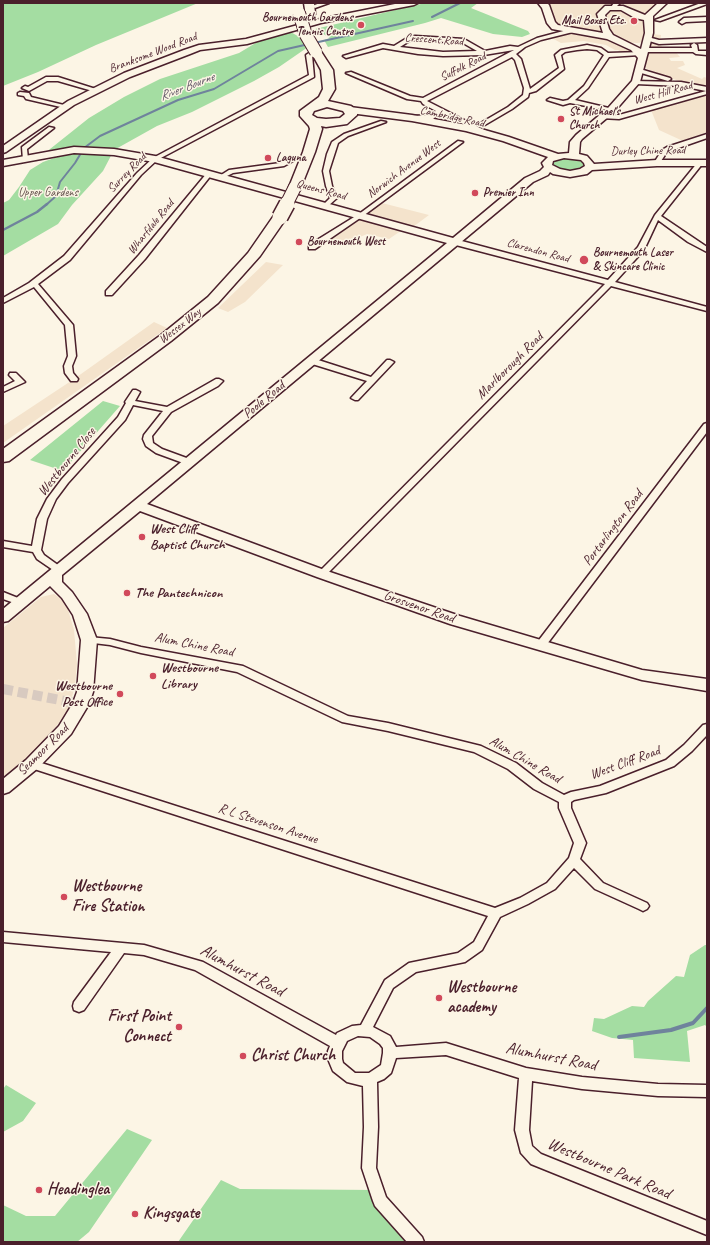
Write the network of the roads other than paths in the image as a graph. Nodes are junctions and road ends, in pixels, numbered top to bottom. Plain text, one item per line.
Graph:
1 (326, 3) edge
2 (414, 3) edge
3 (542, 3) edge
4 (663, 3) edge
5 (707, 4) edge
6 (615, 5) edge
7 (306, 8) edge
8 (648, 18) junction
9 (707, 19) edge
10 (658, 20) dead end
11 (682, 22) dead end
12 (571, 31) junction
13 (610, 37) junction
14 (707, 40) edge
15 (695, 41) junction
16 (639, 47) junction
17 (395, 48) junction
18 (519, 49) junction
19 (695, 50) junction
20 (317, 53) junction
21 (484, 53) junction
22 (707, 53) edge
23 (512, 54) junction
24 (607, 55) junction
25 (347, 56) dead end
26 (640, 71) junction
27 (345, 76) joint
28 (636, 82) junction
29 (681, 84) junction
30 (707, 89) edge
31 (96, 90) junction
32 (528, 91) junction
33 (707, 92) edge
34 (340, 97) dead end
35 (424, 100) junction
36 (550, 100) dead end
37 (570, 101) junction
38 (65, 106) junction
39 (314, 106) junction
40 (611, 110) junction
41 (439, 111) junction
42 (347, 114) junction
43 (412, 118) junction
44 (602, 118) junction
45 (309, 119) junction
46 (383, 122) dead end
47 (483, 129) junction
48 (48, 131) dead end
49 (707, 136) edge
50 (460, 142) dead end
51 (4, 149) edge
52 (309, 152) junction
53 (574, 156) junction
54 (25, 159) junction
55 (291, 160) dead end
56 (550, 162) junction
57 (3, 163) edge
58 (152, 163) junction
59 (657, 163) junction
60 (704, 163) edge
61 (590, 167) junction
62 (209, 174) junction
63 (567, 174) junction
64 (221, 177) junction
65 (525, 184) junction
66 (326, 206) junction
67 (361, 215) junction
68 (657, 216) junction
69 (455, 242) junction
70 (312, 247) dead end
71 (707, 250) edge
72 (34, 283) junction
73 (610, 283) junction
74 (109, 293) dead end
75 (3, 301) edge
76 (707, 309) edge
77 (312, 361) junction
78 (390, 362) dead end
79 (13, 375) dead end
80 (74, 379) dead end
81 (373, 380) junction
82 (219, 381) dead end
83 (3, 390) edge
84 (136, 392) dead end
85 (355, 398) dead end
86 (129, 402) junction
87 (168, 410) junction
88 (707, 426) edge
89 (3, 457) edge
90 (189, 462) junction
91 (137, 505) junction
92 (3, 544) edge
93 (36, 550) junction
94 (57, 571) junction
95 (322, 574) junction
96 (3, 595) edge
97 (67, 595) junction
98 (25, 598) junction
99 (3, 617) edge
100 (89, 640) junction
101 (540, 646) junction
102 (707, 686) edge
103 (707, 728) edge
104 (32, 764) junction
105 (3, 788) edge
106 (565, 800) junction
107 (574, 860) junction
108 (643, 906) dead end
109 (496, 913) junction
110 (3, 937) edge
111 (121, 948) junction
112 (79, 1006) dead end
113 (365, 1030) junction
114 (338, 1043) junction
115 (390, 1053) junction
116 (526, 1074) junction
117 (370, 1079) junction
118 (707, 1091) edge
119 (707, 1228) edge
120 (417, 1242) edge

1 - 7 street
2 - 31 street, Branksome Wood Road
3 - 12 street
4 - 8 street
5 - 10 street
6 - 8 street
6 - 13 street
7 - 20 highway, bridge
8 - 16 street
9 - 11 street
12 - 13 street
12 - 18 street, Suffolk Road
13 - 16 street
14 - 15 street
15 - 16 street
15 - 19 street
16 - 19 street
16 - 24 street
16 - 26 street
17 - 21 street, Crescent Road
17 - 21 street
17 - 25 street, Crescent Road
18 - 21 street, Crescent Road
18 - 23 street, Suffolk Road
19 - 22 street
20 - 27 highway
20 - 39 highway
20 - 58 street, Surrey Road
23 - 32 street
23 - 35 street, Suffolk Road
24 - 32 street
24 - 37 street
26 - 28 street
26 - 29 street
27 - 35 street, Cambridge Road
28 - 29 street
28 - 40 street
29 - 30 street
31 - 38 street, Branksome Wood Road
31 - 38 street
32 - 47 street
33 - 44 street, West Hill Road
34 - 42 highway
35 - 41 street, Cambridge Road
36 - 37 street
37 - 40 street
38 - 51 street, Branksome Wood Road
39 - 42 highway
39 - 45 highway
40 - 44 street
41 - 43 street
41 - 47 street, Cambridge Road
42 - 43 street, Cambridge Road
42 - 45 highway
42 - 52 highway, Wessex Way
42 - 56 street, Cambridge Road
43 - 47 street, Cambridge Road
44 - 53 street
45 - 52 highway, Wessex Way
46 - 66 street
47 - 56 street, Cambridge Road
48 - 54 street
49 - 59 street
50 - 67 street, Norwich Avenue West
52 - 89 highway, Wessex Way, bridge
53 - 56 street
53 - 61 street
54 - 57 street, Queens Road
54 - 58 street, Queens Road
55 - 64 street
56 - 63 street
56 - 65 street, Poole Road
58 - 62 street, Queens Road
58 - 72 street, Surrey Road
59 - 60 street, Durley Chine Road
59 - 61 street, Durley Chine Road
60 - 68 street, Marlborough Road
61 - 63 street, Durley Chine Road
62 - 64 street, Queens Road
62 - 74 street, Wharfdale Road
63 - 65 street, Poole Road
64 - 66 street, Queens Road
65 - 69 street, Poole Road
66 - 67 street, Queens Road
67 - 69 street, Queens Road
67 - 70 street, Norwich Avenue West
68 - 71 street
68 - 73 street, Marlborough Road
69 - 73 street, Clarendon Road
69 - 77 street, Poole Road
72 - 75 street, Surrey Road
72 - 80 street
73 - 76 street, Clarendon Road
73 - 95 street, Marlborough Road
77 - 81 street
77 - 90 street, Poole Road
78 - 81 street
79 - 83 street
81 - 85 street
82 - 87 street
84 - 86 street, Westbourne Close
86 - 87 street
86 - 93 street, Westbourne Close
87 - 90 street
88 - 101 street, Portarlington Road
90 - 91 street, Poole Road
91 - 94 street, Poole Road
91 - 95 street, Grosvenor Road
92 - 93 street
93 - 94 street
94 - 97 street, Seamoor Road
94 - 98 street, Poole Road
95 - 101 street, Grosvenor Road
96 - 98 street
97 - 98 street
97 - 100 street, Seamoor Road
98 - 99 street, Poole Road
100 - 104 street, Seamoor Road
100 - 106 street, Alum Chine Road
101 - 102 street, Grosvenor Road
103 - 106 street, West Cliff Road
104 - 105 street, Seamoor Road
104 - 109 street, R L Stevenson Avenue
106 - 107 street, Alum Chine Road
107 - 108 street
107 - 109 street, Alum Chine Road
109 - 113 street
110 - 111 street, Alumhurst Road
111 - 112 street
111 - 114 street, Alumhurst Road
113 - 114 street
113 - 115 street
114 - 117 street
115 - 116 street, Alumhurst Road
115 - 117 street
116 - 118 street, Alumhurst Road
116 - 119 street, Westbourne Park Road
117 - 120 street

